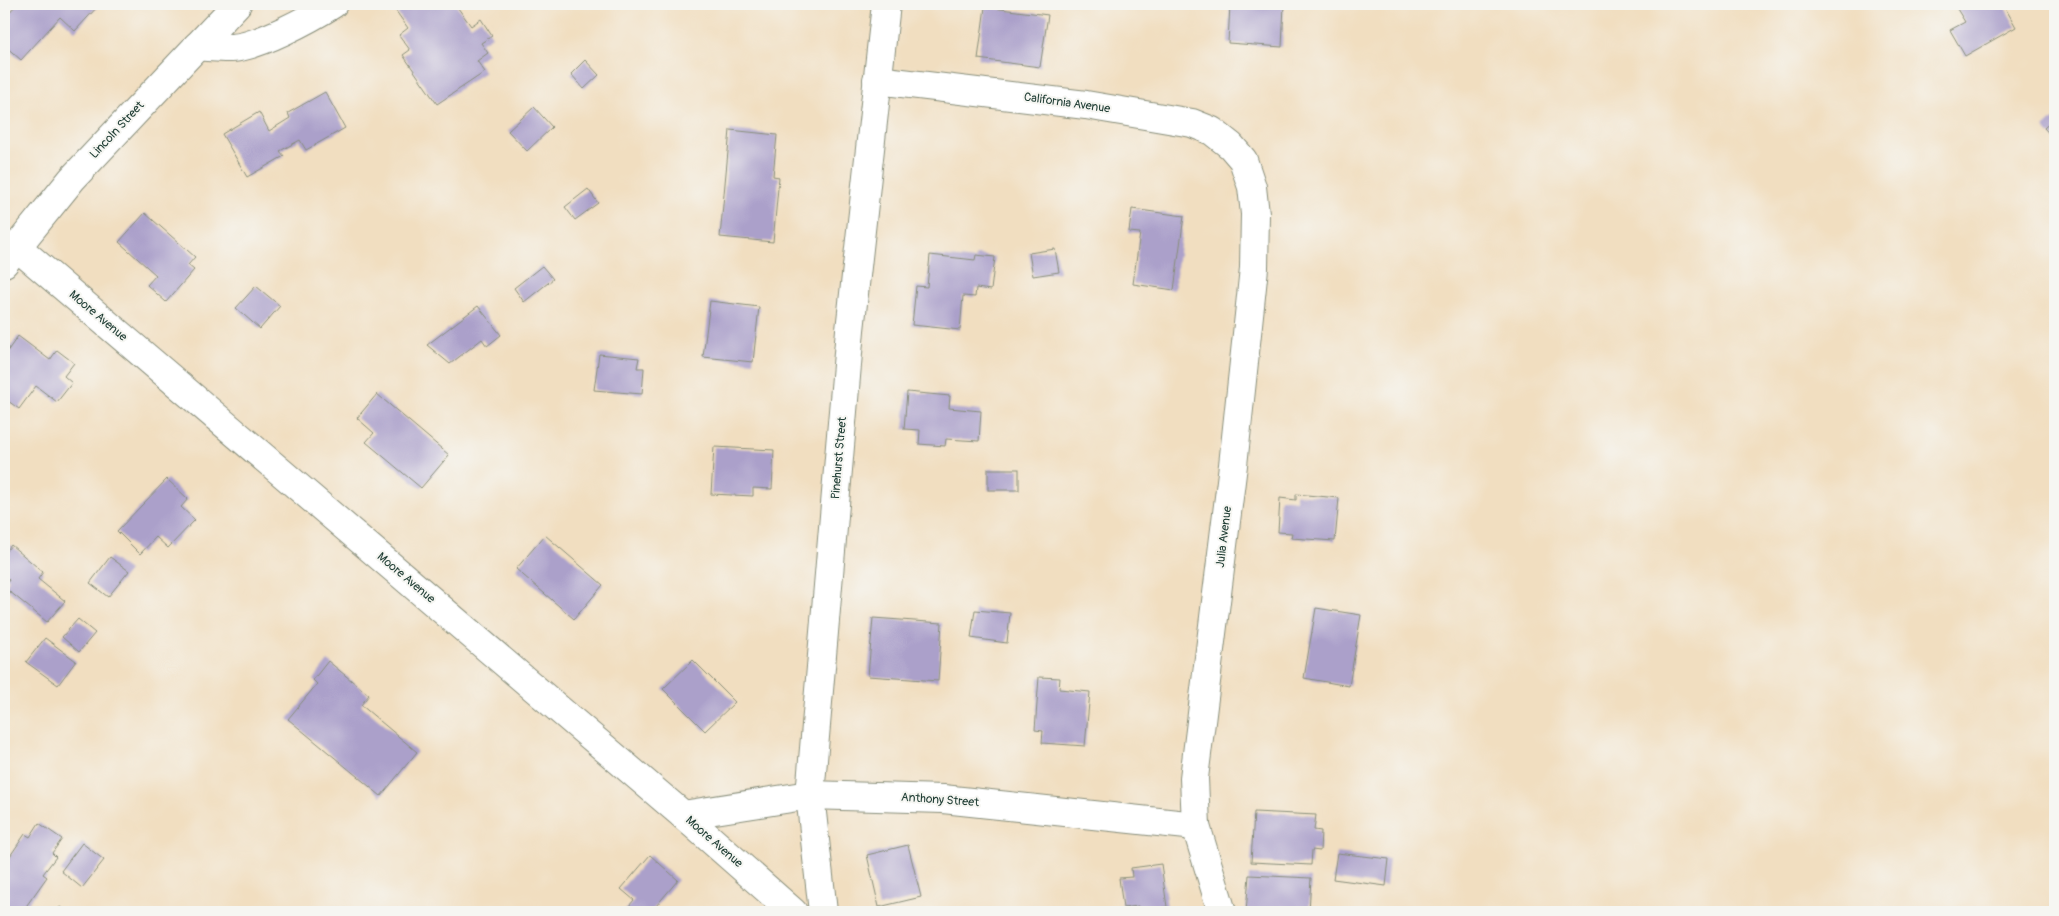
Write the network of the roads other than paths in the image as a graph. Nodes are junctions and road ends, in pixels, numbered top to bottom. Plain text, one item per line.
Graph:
1 (238, 4) edge
2 (334, 4) edge
3 (886, 4) edge
4 (197, 46) junction
5 (877, 80) junction
6 (1244, 160) joint
7 (10, 255) edge
8 (810, 795) junction
9 (683, 815) junction
10 (1196, 826) junction
11 (793, 912) edge
12 (823, 912) edge
13 (1222, 912) edge

1 - 4 street, Lincoln Street
2 - 4 street
3 - 5 street, Pinehurst Street
4 - 7 street, Lincoln Street
5 - 6 street, California Avenue
5 - 8 street, Pinehurst Street
6 - 10 street, Julia Avenue
7 - 9 street, Moore Avenue
8 - 9 street, Anthony Street
8 - 10 street, Anthony Street
8 - 12 street, Pinehurst Street
9 - 11 street, Moore Avenue
10 - 13 street, Julia Avenue

